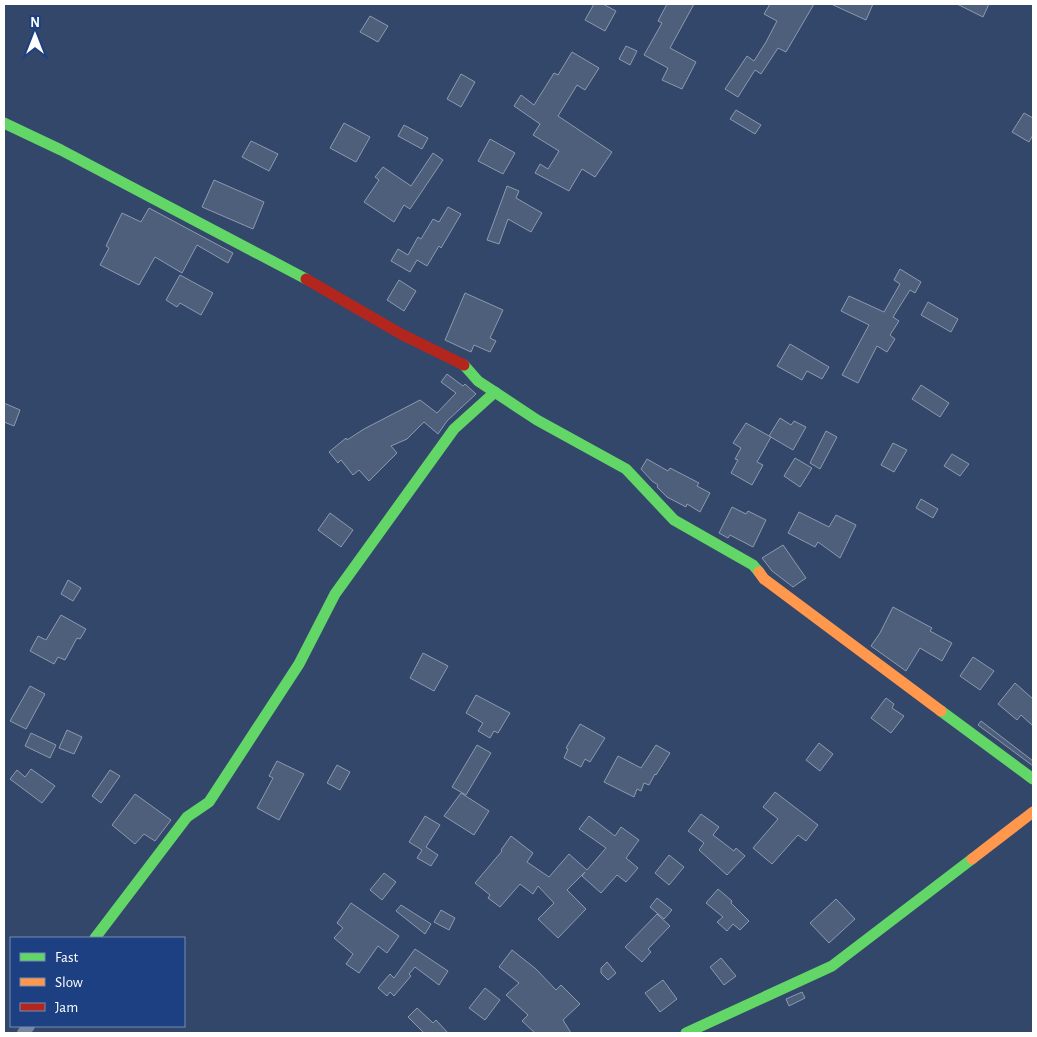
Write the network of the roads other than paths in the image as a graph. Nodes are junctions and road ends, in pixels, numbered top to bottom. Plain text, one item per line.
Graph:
1 (4, 123) edge
2 (495, 392) junction
3 (1033, 779) edge
4 (1033, 812) edge
5 (96, 937) edge
6 (686, 1033) edge

1 - 2 street
2 - 3 street
2 - 5 street
4 - 6 street

